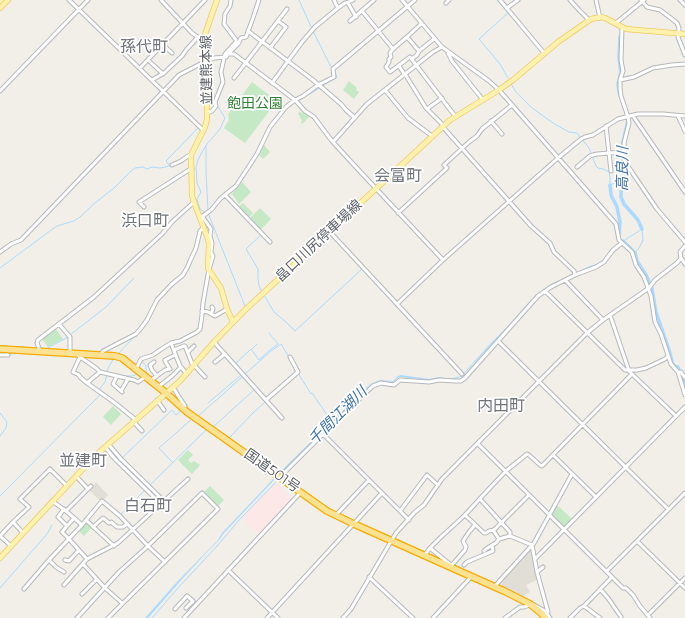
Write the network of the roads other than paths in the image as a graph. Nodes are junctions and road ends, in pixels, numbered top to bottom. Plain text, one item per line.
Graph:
1 (69, 0) edge
2 (88, 0) edge
3 (162, 0) edge
4 (204, 0) edge
5 (217, 0) edge
6 (231, 0) edge
7 (259, 0) edge
8 (334, 0) edge
9 (353, 0) edge
10 (367, 0) edge
11 (374, 0) edge
12 (402, 0) edge
13 (415, 0) edge
14 (449, 0) edge
15 (500, 0) edge
16 (518, 0) edge
17 (570, 0) edge
18 (596, 0) edge
19 (680, 0) edge
20 (3, 1) edge
21 (642, 1) edge
22 (348, 3) junction
23 (446, 3) dead end
24 (370, 4) junction
25 (685, 5) edge
26 (408, 6) junction
27 (0, 8) edge
28 (338, 8) junction
29 (507, 8) junction
30 (79, 9) junction
31 (287, 9) dead end
32 (362, 11) junction
33 (356, 17) junction
34 (600, 18) junction
35 (589, 20) junction
36 (278, 21) junction
37 (350, 21) dead end
38 (183, 23) junction
39 (422, 23) junction
40 (616, 23) junction
41 (622, 28) junction
42 (248, 31) junction
43 (378, 31) junction
44 (678, 34) junction
45 (685, 34) edge
46 (198, 37) junction
47 (407, 38) junction
48 (434, 39) junction
49 (203, 41) junction
50 (262, 42) junction
51 (162, 45) junction
52 (442, 46) junction
53 (270, 48) junction
54 (393, 49) junction
55 (419, 51) junction
56 (448, 52) junction
57 (172, 53) dead end
58 (544, 53) junction
59 (228, 54) junction
60 (685, 55) edge
61 (224, 58) junction
62 (412, 59) junction
63 (148, 60) junction
64 (206, 61) junction
65 (288, 61) junction
66 (246, 62) junction
67 (685, 64) edge
68 (399, 66) junction
69 (416, 66) junction
70 (140, 68) junction
71 (163, 74) junction
72 (405, 74) junction
73 (234, 78) dead end
74 (152, 80) junction
75 (620, 80) junction
76 (272, 82) junction
77 (318, 85) junction
78 (385, 90) junction
79 (499, 90) junction
80 (0, 91) edge
81 (164, 92) junction
82 (442, 98) junction
83 (295, 100) junction
84 (484, 100) junction
85 (512, 105) junction
86 (427, 109) junction
87 (207, 113) junction
88 (455, 116) junction
89 (631, 116) junction
90 (678, 116) junction
91 (685, 116) edge
92 (354, 117) junction
93 (491, 121) junction
94 (443, 126) junction
95 (606, 126) junction
96 (203, 130) junction
97 (685, 131) edge
98 (502, 134) dead end
99 (432, 136) junction
100 (333, 142) junction
101 (462, 149) junction
102 (622, 152) dead end
103 (609, 153) junction
104 (192, 156) junction
105 (558, 158) junction
106 (172, 165) dead end
107 (577, 167) dead end
108 (192, 168) junction
109 (611, 171) dead end
110 (376, 188) junction
111 (684, 190) edge
112 (224, 196) junction
113 (194, 202) junction
114 (509, 202) junction
115 (144, 206) dead end
116 (398, 213) junction
117 (202, 217) junction
118 (204, 227) junction
119 (330, 232) junction
120 (270, 242) dead end
121 (685, 242) edge
122 (622, 243) junction
123 (685, 246) edge
124 (0, 252) edge
125 (681, 258) junction
126 (443, 260) junction
127 (685, 264) edge
128 (209, 269) junction
129 (575, 275) junction
130 (566, 280) junction
131 (648, 288) junction
132 (545, 291) junction
133 (397, 304) junction
134 (212, 307) dead end
135 (227, 309) junction
136 (202, 311) junction
137 (211, 314) junction
138 (610, 315) junction
139 (603, 320) junction
140 (233, 322) junction
141 (59, 324) junction
142 (587, 333) junction
143 (498, 341) junction
144 (214, 342) junction
145 (171, 344) junction
146 (194, 346) dead end
147 (0, 349) edge
148 (174, 350) junction
149 (40, 351) junction
150 (188, 352) junction
151 (70, 353) junction
152 (225, 354) junction
153 (0, 355) edge
154 (8, 355) dead end
155 (78, 355) junction
156 (101, 355) junction
157 (175, 355) junction
158 (668, 356) junction
159 (290, 357) dead end
160 (154, 362) dead end
161 (215, 362) dead end
162 (194, 366) junction
163 (181, 367) junction
164 (170, 368) junction
165 (136, 370) junction
166 (629, 371) junction
167 (100, 372) junction
168 (678, 372) junction
169 (174, 374) junction
170 (187, 374) junction
171 (462, 374) dead end
172 (632, 374) junction
173 (117, 376) junction
174 (157, 376) junction
175 (205, 377) dead end
176 (685, 378) edge
177 (128, 379) junction
178 (148, 379) junction
179 (540, 382) junction
180 (87, 383) junction
181 (158, 387) junction
182 (173, 387) junction
183 (166, 393) junction
184 (685, 395) edge
185 (157, 400) junction
186 (266, 400) junction
187 (185, 406) dead end
188 (685, 407) edge
189 (164, 410) dead end
190 (676, 416) junction
191 (282, 418) dead end
192 (134, 421) junction
193 (583, 424) junction
194 (142, 431) dead end
195 (323, 434) junction
196 (478, 444) junction
197 (107, 445) junction
198 (553, 455) junction
199 (626, 467) junction
200 (506, 472) junction
201 (572, 474) junction
202 (76, 476) junction
203 (279, 476) junction
204 (188, 480) dead end
205 (369, 480) junction
206 (438, 485) junction
207 (67, 486) junction
208 (92, 486) dead end
209 (87, 488) dead end
210 (301, 492) junction
211 (382, 493) junction
212 (685, 493) edge
213 (529, 495) junction
214 (596, 497) junction
215 (480, 499) junction
216 (52, 501) junction
217 (164, 501) junction
218 (161, 504) junction
219 (668, 509) junction
220 (65, 510) junction
221 (400, 511) junction
222 (336, 515) junction
223 (465, 515) junction
224 (550, 515) junction
225 (74, 518) junction
226 (86, 520) junction
227 (409, 520) junction
228 (13, 522) junction
229 (502, 522) junction
230 (127, 524) junction
231 (354, 524) junction
232 (82, 525) junction
233 (475, 525) junction
234 (68, 526) junction
235 (93, 527) junction
236 (132, 530) junction
237 (493, 530) junction
238 (564, 530) junction
239 (23, 533) junction
240 (0, 536) edge
241 (510, 536) junction
242 (69, 539) junction
243 (499, 539) junction
244 (391, 541) junction
245 (637, 541) junction
246 (492, 545) junction
247 (532, 545) junction
248 (11, 546) junction
249 (114, 546) junction
250 (148, 546) junction
251 (430, 548) junction
252 (79, 550) junction
253 (484, 551) dead end
254 (424, 556) junction
255 (0, 558) edge
256 (88, 559) junction
257 (535, 559) junction
258 (49, 560) junction
259 (65, 560) dead end
260 (165, 562) junction
261 (83, 564) junction
262 (464, 565) dead end
263 (451, 566) junction
264 (543, 567) dead end
265 (228, 570) junction
266 (607, 571) junction
267 (64, 572) dead end
268 (537, 572) junction
269 (369, 577) junction
270 (471, 577) junction
271 (612, 577) junction
272 (685, 578) edge
273 (97, 579) junction
274 (680, 583) junction
275 (64, 585) dead end
276 (494, 587) junction
277 (24, 588) dead end
278 (105, 588) junction
279 (685, 588) edge
280 (600, 589) junction
281 (82, 594) dead end
282 (193, 602) junction
283 (122, 603) junction
284 (196, 605) junction
285 (531, 605) junction
286 (584, 606) junction
287 (186, 608) dead end
288 (175, 609) dead end
289 (272, 612) junction
290 (545, 616) edge
291 (649, 616) edge
292 (76, 618) edge
293 (108, 618) edge
294 (184, 618) edge
295 (266, 618) edge
296 (278, 618) edge
297 (343, 618) edge
298 (413, 618) edge
299 (433, 618) edge
300 (505, 618) edge
301 (550, 618) edge
302 (570, 618) edge
303 (600, 618) edge
304 (621, 618) edge

1 - 30 street
2 - 30 street
3 - 38 street
4 - 38 street
5 - 49 main road, 並建熊本線
6 - 61 street
7 - 42 street
8 - 28 street
9 - 22 street
10 - 24 street
11 - 24 street
12 - 26 street
13 - 26 street
14 - 23 street
15 - 29 street
16 - 29 street
17 - 35 street
18 - 34 street
19 - 25 street
20 - 27 main road
21 - 40 street
21 - 44 street
22 - 28 street
22 - 33 street
24 - 32 street
26 - 39 street
26 - 43 street
28 - 65 street
29 - 58 street
30 - 70 street
30 - 80 street
31 - 36 street
32 - 33 street
32 - 43 street
33 - 37 street
34 - 35 main road, 畠口川尻停車場線
34 - 40 main road, 畠口川尻停車場線
35 - 58 main road, 畠口川尻停車場線
36 - 50 street
36 - 53 street
38 - 46 street
38 - 51 street
39 - 47 street
39 - 48 street
40 - 41 main road, 畠口川尻停車場線
41 - 44 main road
41 - 75 street
42 - 50 street
42 - 59 street
43 - 54 street
43 - 77 street
44 - 45 main road
44 - 60 street
46 - 49 street
46 - 71 street
47 - 54 street
47 - 55 street
48 - 52 street
48 - 55 street
49 - 64 main road, 並建熊本線
50 - 53 street
50 - 66 street
51 - 57 street
51 - 63 street
52 - 56 street
52 - 69 street
53 - 65 street
54 - 68 street
55 - 62 street
56 - 79 street
56 - 84 street
58 - 79 main road, 畠口川尻停車場線
59 - 61 street
59 - 66 street
61 - 64 street
61 - 87 street
62 - 68 street
62 - 69 street
63 - 70 street
63 - 71 street
64 - 81 street
64 - 87 main road, 並建熊本線
65 - 76 street
65 - 77 street
66 - 73 street
66 - 76 street
67 - 75 street
68 - 72 street
69 - 72 street
69 - 82 street
70 - 74 street
71 - 74 street
72 - 78 street
72 - 86 street
74 - 81 street
75 - 89 street
76 - 83 street
77 - 83 street
77 - 92 street
78 - 92 street
78 - 99 street
79 - 84 main road, 畠口川尻停車場線
79 - 85 street
81 - 96 street
81 - 124 street
82 - 86 street
82 - 88 street
83 - 100 street
83 - 112 street
84 - 88 main road, 畠口川尻停車場線
85 - 93 street
85 - 105 street
86 - 94 street
87 - 96 main road, 並建熊本線
88 - 94 main road, 畠口川尻停車場線
89 - 90 street
89 - 95 street
89 - 111 street
89 - 121 street
90 - 91 street
90 - 97 street
92 - 100 street
93 - 98 street
93 - 101 street
94 - 99 main road, 畠口川尻停車場線
94 - 101 street
95 - 103 street
95 - 105 street
96 - 104 main road, 並建熊本線
99 - 110 main road, 畠口川尻停車場線
100 - 110 street
101 - 114 street
101 - 116 street
102 - 103 street
103 - 107 street
103 - 109 street
104 - 106 street
104 - 108 main road, 並建熊本線
105 - 114 street
105 - 122 street
108 - 113 main road, 並建熊本線
108 - 115 street
110 - 116 street
110 - 119 main road, 畠口川尻停車場線
112 - 117 street
112 - 120 street
113 - 117 main road, 並建熊本線
113 - 141 street
114 - 126 street
114 - 129 street
116 - 126 street
117 - 118 main road, 並建熊本線
117 - 128 street
118 - 128 main road, 並建熊本線
118 - 156 street
119 - 133 street
119 - 140 main road, 畠口川尻停車場線
122 - 129 street
122 - 131 street
123 - 125 street
125 - 127 street
125 - 131 street
126 - 133 street
128 - 135 main road
128 - 136 street
129 - 130 street
130 - 132 street
130 - 139 street
131 - 138 street
131 - 158 street
132 - 142 street
132 - 143 street
133 - 171 street
134 - 137 street
135 - 137 street
135 - 140 main road
136 - 137 street
136 - 145 street
138 - 139 street
138 - 166 street
139 - 142 street
140 - 144 main road, 畠口川尻停車場線
141 - 149 street
141 - 151 street
142 - 166 street
142 - 179 street
143 - 179 street
143 - 195 street
144 - 152 street
144 - 162 main road, 畠口川尻停車場線
145 - 148 street
145 - 165 street
146 - 150 street
147 - 149 highway, 国道501号
148 - 150 street
148 - 157 street
149 - 151 highway, 国道501号
150 - 162 street
151 - 155 highway, 国道501号
152 - 161 street
152 - 186 street
153 - 154 street
155 - 156 highway, 国道501号
155 - 167 street
155 - 180 street
156 - 165 highway, 国道501号
157 - 163 street
157 - 164 street
158 - 166 street
158 - 168 street
159 - 186 street
160 - 174 street
162 - 170 main road, 畠口川尻停車場線
162 - 175 street
163 - 169 street
163 - 170 street
164 - 169 street
164 - 174 street
165 - 178 highway, 国道501号
166 - 172 street
167 - 173 street
167 - 180 street
168 - 176 street
168 - 184 street
169 - 181 street
170 - 182 main road, 畠口川尻停車場線
172 - 190 street
172 - 193 street
173 - 177 street
173 - 177 street
174 - 178 street
177 - 178 street
178 - 181 highway, 国道501号
179 - 193 street
179 - 196 street
180 - 192 street
181 - 183 highway, 国道501号
182 - 183 main road, 畠口川尻停車場線
182 - 187 street
183 - 185 main road, 畠口川尻停車場線
183 - 203 highway, 国道501号
185 - 189 street
185 - 192 main road, 畠口川尻停車場線
186 - 191 street
188 - 190 street
190 - 199 street
192 - 194 street
192 - 197 main road, 畠口川尻停車場線
193 - 198 street
193 - 199 street
195 - 203 street
195 - 205 street
196 - 200 street
196 - 206 street
197 - 202 main road, 畠口川尻停車場線
197 - 217 street
197 - 218 street
198 - 200 street
198 - 201 street
199 - 214 street
199 - 219 street
200 - 213 street
200 - 215 street
201 - 214 street
201 - 224 street
202 - 207 main road, 畠口川尻停車場線
202 - 209 street
203 - 210 highway, 国道501号
204 - 217 street
205 - 211 street
205 - 222 street
206 - 221 street
206 - 227 street
207 - 216 main road, 畠口川尻停車場線
207 - 228 street
208 - 220 street
210 - 222 highway, 国道501号
210 - 265 street
211 - 221 street
211 - 231 street
212 - 219 street
213 - 224 street
213 - 229 street
214 - 238 street
215 - 223 street
215 - 229 street
216 - 220 street
216 - 239 main road, 畠口川尻停車場線
217 - 218 street
218 - 236 street
219 - 245 street
220 - 225 street
220 - 234 street
221 - 227 street
222 - 231 highway, 国道501号
223 - 233 street
223 - 251 street
224 - 238 street
224 - 247 street
225 - 232 street
225 - 234 street
226 - 230 street
226 - 232 street
226 - 235 street
227 - 244 street
228 - 239 street
228 - 240 street
229 - 237 street
229 - 241 street
230 - 235 street
230 - 236 street
231 - 244 highway, 国道501号
231 - 289 street
232 - 242 street
233 - 237 street
233 - 263 street
234 - 242 street
235 - 249 street
236 - 249 street
236 - 250 street
237 - 243 street
238 - 257 street
238 - 266 street
239 - 248 main road, 畠口川尻停車場線
240 - 248 street
241 - 243 street
241 - 247 street
242 - 252 street
242 - 258 street
243 - 246 street
244 - 254 highway, 国道501号
244 - 269 street
245 - 266 street
245 - 274 street
246 - 253 street
246 - 262 street
247 - 257 street
247 - 276 street
248 - 255 main road, 畠口川尻停車場線
249 - 256 street
250 - 260 street
250 - 260 street
250 - 278 street
251 - 254 street
251 - 263 street
252 - 256 street
252 - 259 street
254 - 263 highway, 国道501号
256 - 261 street
257 - 268 street
258 - 267 street
258 - 277 street
260 - 283 street
261 - 273 street
261 - 275 street
263 - 270 highway, 国道501号
264 - 268 street
265 - 284 street
265 - 289 street
266 - 271 street
268 - 290 street
269 - 297 street
269 - 298 street
270 - 276 highway, 国道501号
270 - 299 street
271 - 280 street
271 - 291 street
272 - 274 street
273 - 278 street
273 - 281 street
274 - 279 street
274 - 291 street
276 - 285 highway, 国道501号
278 - 283 street
278 - 292 street
280 - 286 street
280 - 304 street
282 - 284 street
282 - 287 street
282 - 288 street
283 - 293 street
284 - 294 street
285 - 290 highway, 国道501号
285 - 300 street
286 - 302 street
286 - 303 street
289 - 295 street
289 - 296 street
290 - 301 street

